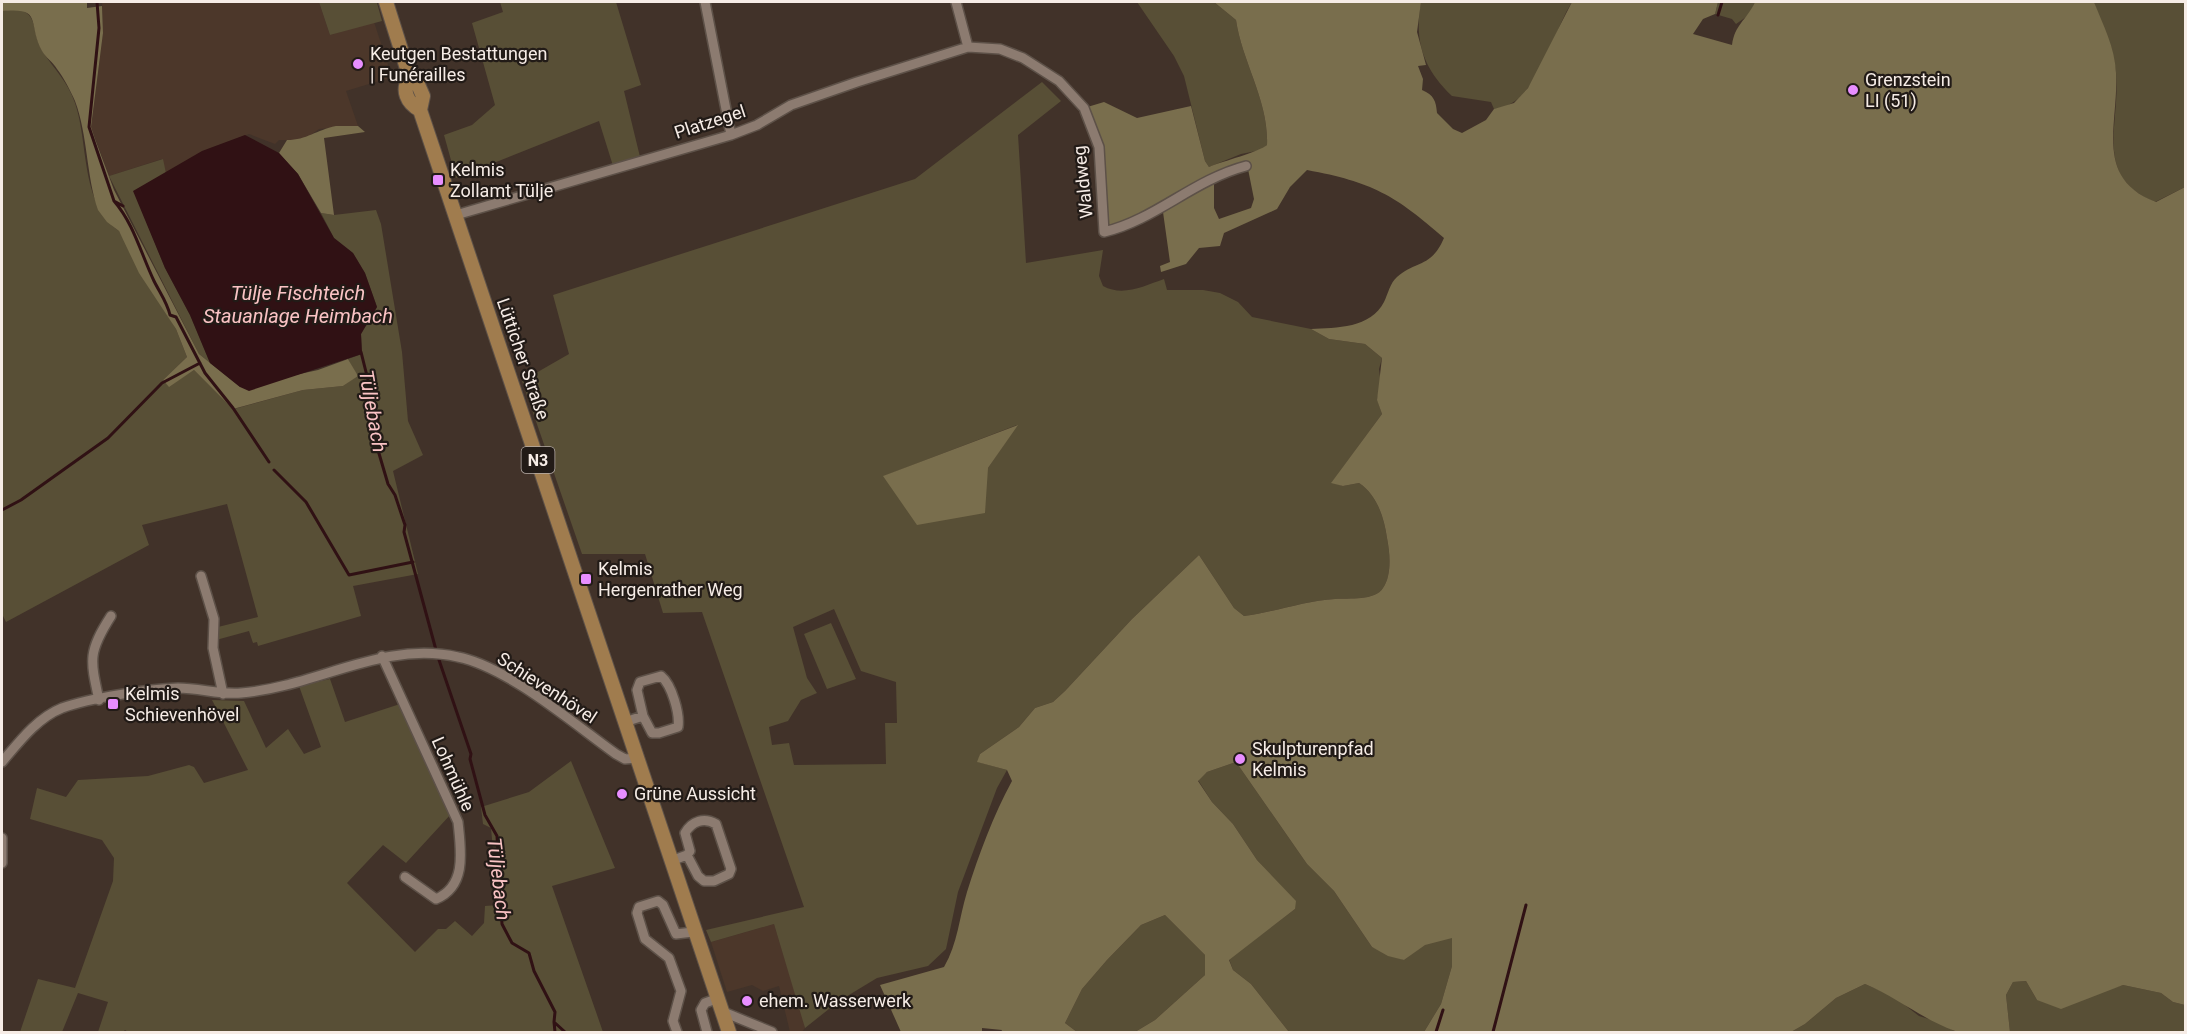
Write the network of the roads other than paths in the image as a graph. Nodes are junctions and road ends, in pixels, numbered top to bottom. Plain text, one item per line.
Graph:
1 (386, 2) edge
2 (705, 2) edge
3 (956, 2) edge
4 (968, 47) junction
5 (730, 135) junction
6 (1246, 166) dead end
7 (456, 215) junction
8 (201, 576) dead end
9 (111, 616) dead end
10 (382, 656) junction
11 (223, 694) junction
12 (99, 700) junction
13 (643, 716) junction
14 (625, 722) junction
15 (637, 758) junction
16 (2, 762) edge
17 (2, 838) edge
18 (687, 855) junction
19 (671, 861) junction
20 (2, 863) edge
21 (405, 878) dead end
22 (693, 932) junction
23 (719, 1005) junction
24 (677, 1032) edge
25 (706, 1032) edge
26 (729, 1032) edge
27 (772, 1032) edge

1 - 7 main road, Lütticher Straße / N3
2 - 5 street
3 - 4 street
4 - 5 street, Platzegel
4 - 6 street, Waldweg
5 - 7 street, Platzegel
7 - 14 main road, Lütticher Straße / N3
8 - 11 street
9 - 12 street
10 - 11 street, Schievenhövel
10 - 15 street, Schievenhövel
10 - 21 street, Lohmühle
11 - 12 street, Schievenhövel
12 - 16 street, Schievenhövel
13 - 13 street
13 - 14 street
14 - 15 main road, Lütticher Straße / N3
15 - 19 main road, Lütticher Straße / N3
17 - 20 street
18 - 18 street
18 - 19 street
19 - 22 main road, Lütticher Straße / N3
22 - 23 main road, Lütticher Straße / N3
22 - 24 street
23 - 25 street
23 - 26 main road, Lütticher Straße
23 - 27 street

